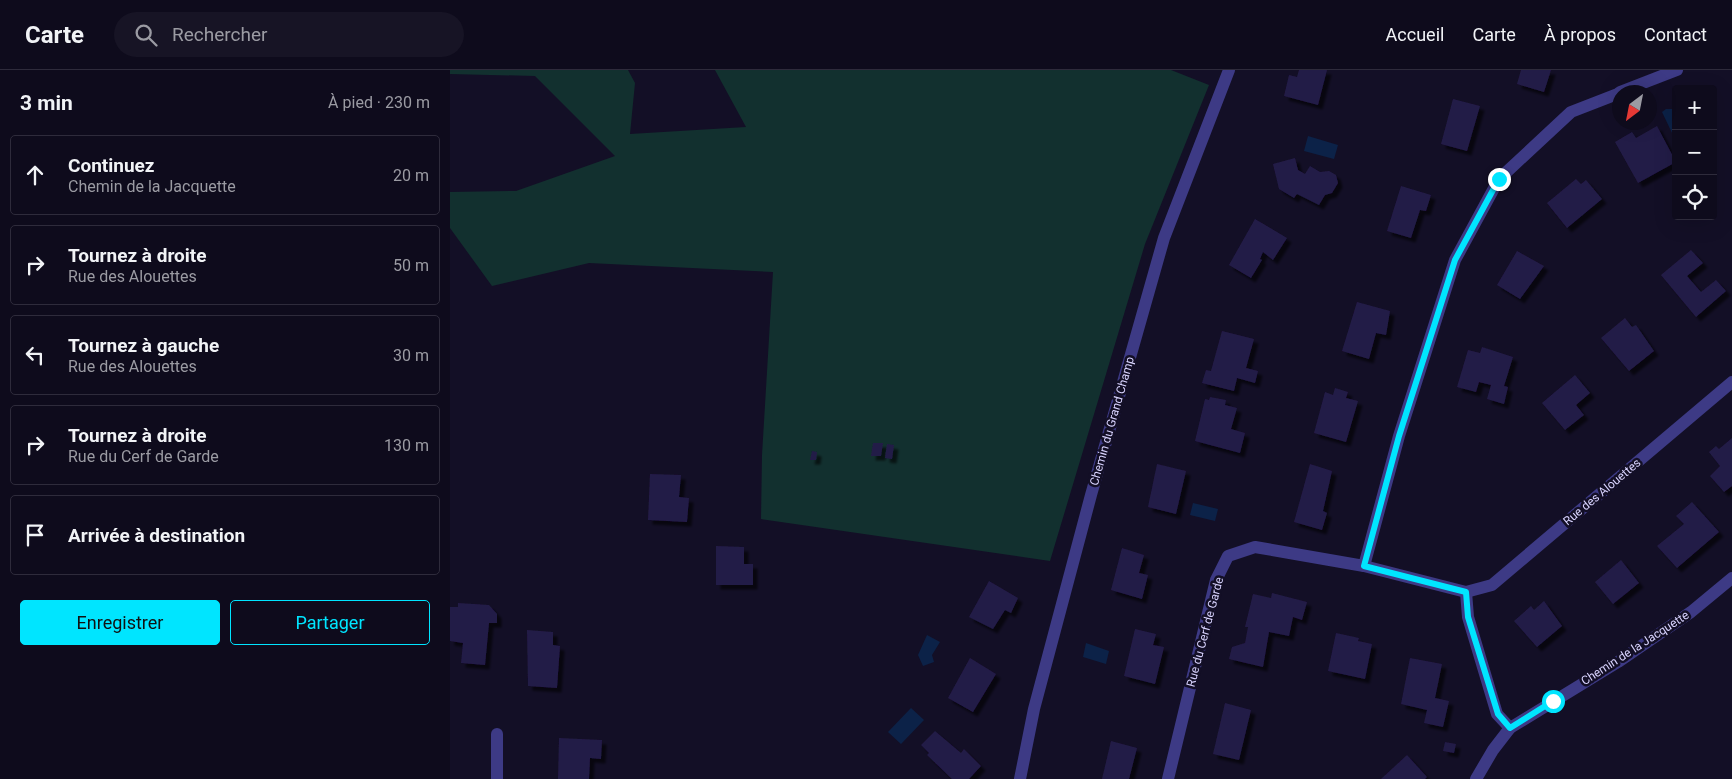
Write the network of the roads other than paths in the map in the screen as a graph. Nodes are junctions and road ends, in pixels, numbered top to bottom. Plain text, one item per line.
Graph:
1 (1229, 70) edge
2 (1678, 70) edge
3 (1640, 85) edge
4 (1612, 96) edge
5 (1732, 382) edge
6 (1364, 566) junction
7 (1732, 578) edge
8 (1466, 592) junction
9 (1510, 728) junction
10 (497, 734) dead end
11 (497, 779) edge
12 (1020, 779) edge
13 (1168, 779) edge
14 (1476, 779) edge

1 - 12 street, Chemin du Grand Champ
2 - 3 street
4 - 6 street
5 - 8 street, Rue des Alouettes
6 - 8 street, Rue des Alouettes
6 - 13 street, Rue du Cerf de Garde
7 - 9 street, Chemin de la Jacquette
8 - 9 street
9 - 14 street, Chemin de la Jacquette
10 - 11 street

